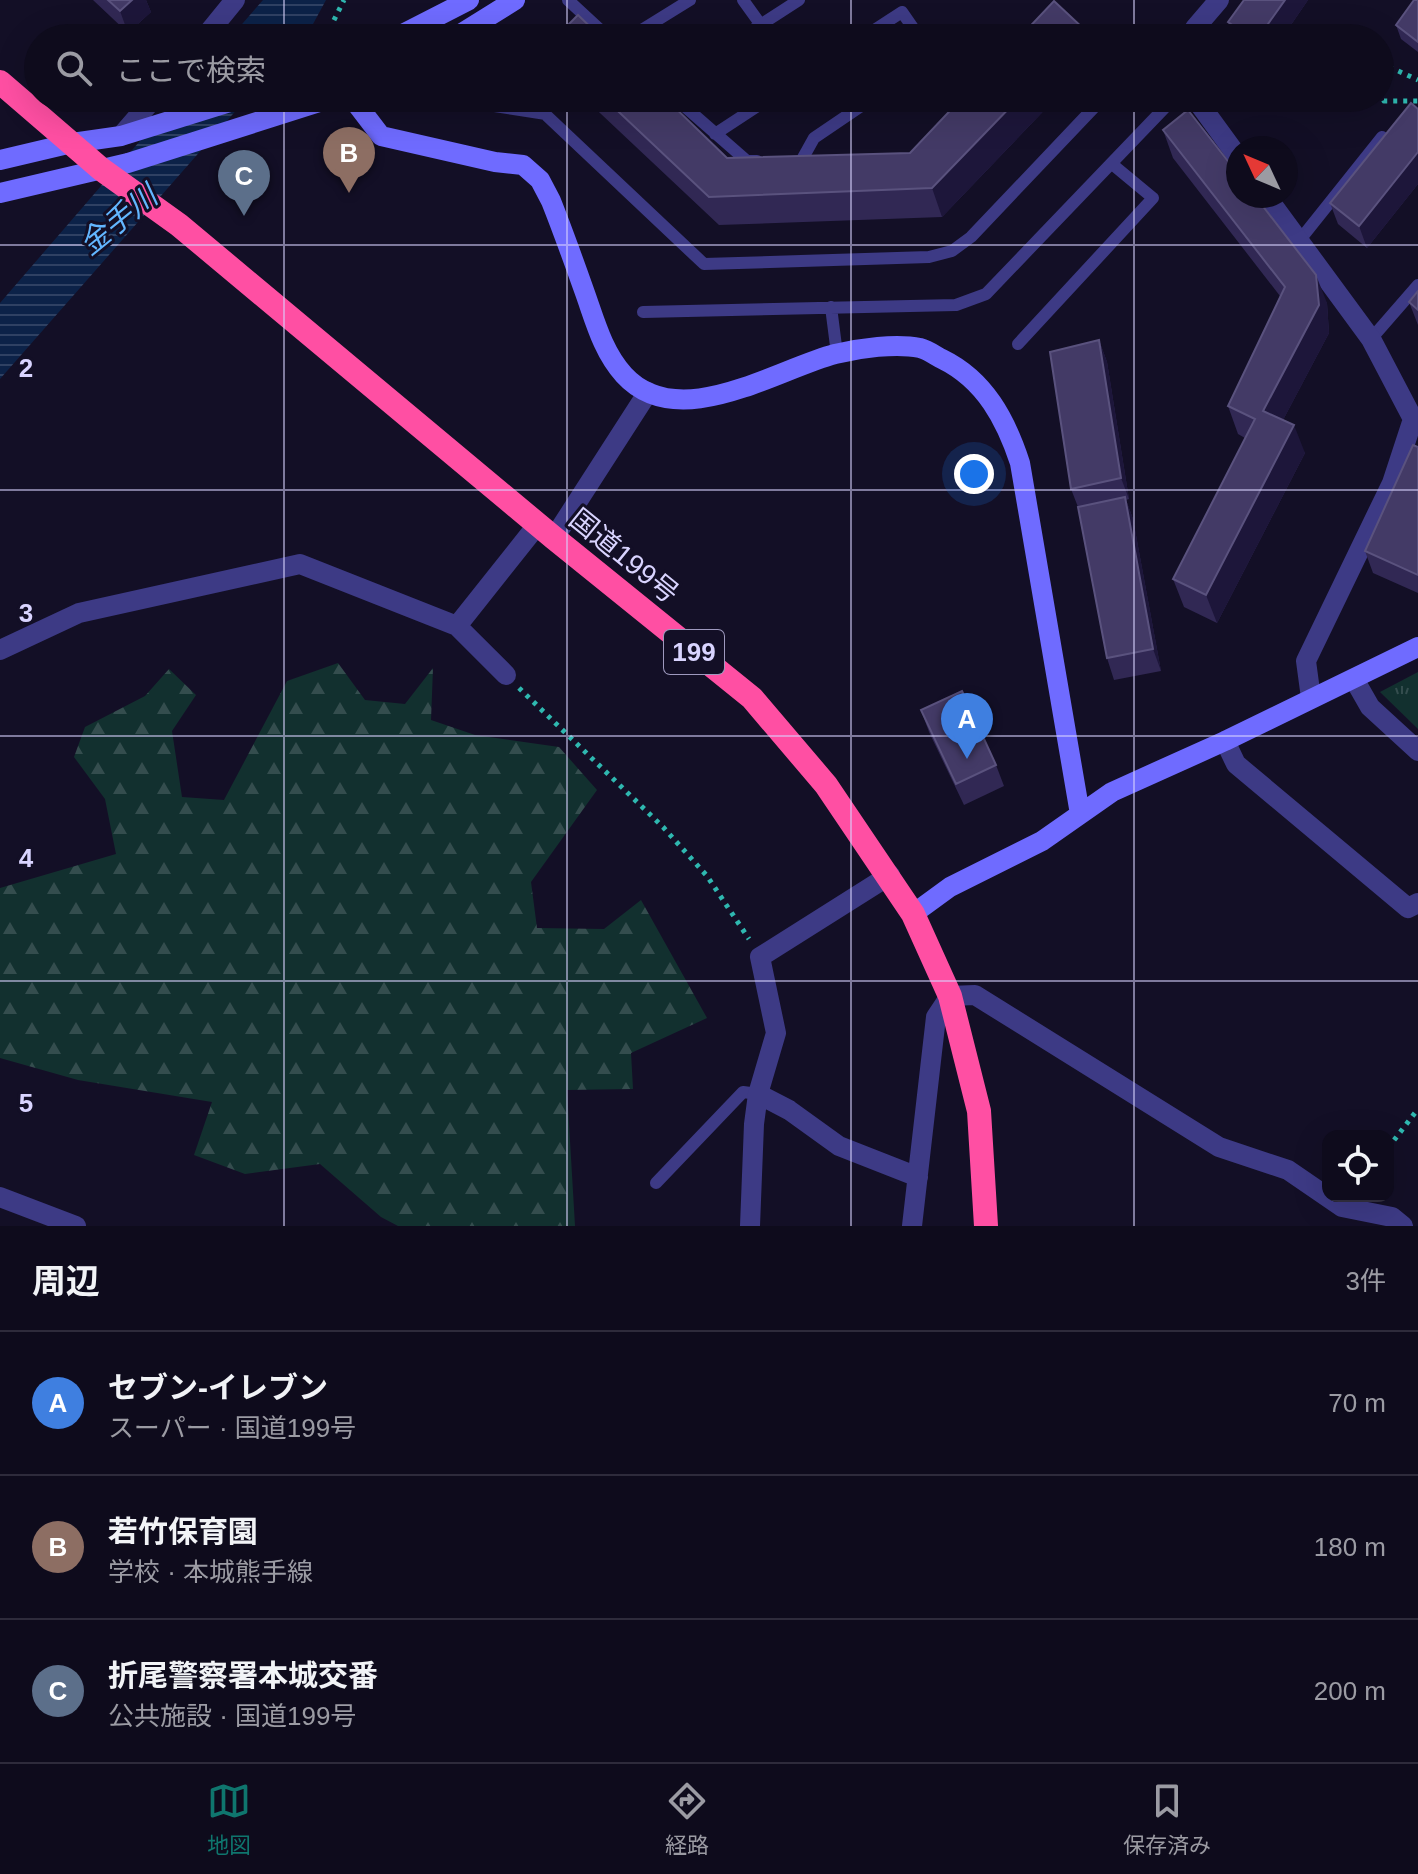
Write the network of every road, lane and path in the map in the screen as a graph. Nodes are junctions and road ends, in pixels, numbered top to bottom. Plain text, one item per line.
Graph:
1 (235, 0) edge
2 (344, 0) edge
3 (469, 0) edge
4 (515, 0) edge
5 (568, 0) edge
6 (690, 0) edge
7 (743, 0) edge
8 (799, 0) edge
9 (1219, 0) edge
10 (450, 11) junction
11 (215, 24) edge
12 (332, 24) edge
13 (424, 24) edge
14 (454, 24) edge
15 (477, 24) edge
16 (594, 24) edge
17 (651, 24) edge
18 (760, 24) edge
19 (763, 24) edge
20 (884, 24) edge
21 (910, 24) edge
22 (1198, 24) edge
23 (1394, 71) edge
24 (1418, 80) edge
25 (0, 82) edge
26 (1394, 101) edge
27 (1418, 101) edge
28 (24, 102) edge
29 (35, 112) edge
30 (142, 112) edge
31 (199, 112) edge
32 (289, 112) edge
33 (363, 112) edge
34 (533, 112) edge
35 (544, 112) edge
36 (691, 112) edge
37 (749, 112) edge
38 (852, 112) edge
39 (1090, 112) edge
40 (1161, 112) edge
41 (1205, 112) edge
42 (546, 114) junction
43 (715, 134) junction
44 (121, 136) junction
45 (1382, 137) edge
46 (1226, 141) edge
47 (72, 143) junction
48 (0, 160) edge
49 (786, 164) junction
50 (815, 164) edge
51 (1112, 164) junction
52 (101, 169) junction
53 (0, 193) edge
54 (1275, 208) edge
55 (1299, 241) junction
56 (1418, 285) edge
57 (831, 307) junction
58 (643, 312) dead end
59 (1371, 339) junction
60 (1018, 344) dead end
61 (837, 354) junction
62 (648, 392) junction
63 (1416, 420) edge
64 (546, 531) junction
65 (457, 626) junction
66 (1418, 647) edge
67 (0, 650) edge
68 (506, 675) joint
69 (1354, 679) junction
70 (1311, 698) junction
71 (1225, 741) junction
72 (1418, 751) edge
73 (1080, 814) junction
74 (890, 875) junction
75 (1418, 903) edge
76 (913, 914) junction
77 (760, 957) junction
78 (950, 996) junction
79 (758, 1094) junction
80 (1418, 1109) edge
81 (1394, 1140) edge
82 (918, 1177) junction
83 (656, 1183) dead end
84 (0, 1197) edge
85 (76, 1226) edge
86 (750, 1226) edge
87 (912, 1226) edge
88 (986, 1226) edge
89 (1403, 1226) edge

1 - 11 street
2 - 12 path
3 - 10 street
4 - 15 street
5 - 16 lane
6 - 17 lane
7 - 18 lane
8 - 19 lane
9 - 22 street
10 - 13 street
10 - 14 lane
20 - 21 lane
23 - 24 path
25 - 28 highway, 国道199号 / 199
26 - 27 path
29 - 47 highway, 国道199号 / 199
30 - 44 street
31 - 44 street
32 - 52 street
33 - 62 street
34 - 42 lane
35 - 42 lane
36 - 43 lane
37 - 43 lane
38 - 49 lane
39 - 42 lane
40 - 51 lane
41 - 46 street
43 - 49 lane
44 - 47 street
45 - 55 lane
47 - 48 street
47 - 52 highway, 国道199号 / 199
49 - 50 lane
51 - 57 lane
51 - 60 lane
52 - 53 street
52 - 64 highway, 国道199号 / 199
54 - 55 street
55 - 59 street
56 - 59 lane
57 - 58 lane
57 - 61 lane
59 - 63 street
61 - 62 street
61 - 73 street
62 - 64 street
63 - 70 street
64 - 65 street
64 - 74 highway, 国道199号 / 199
65 - 67 street
65 - 68 street
66 - 69 street
68 - 77 path
69 - 70 street
69 - 72 street
70 - 71 street
71 - 73 street
71 - 75 street
73 - 76 street
74 - 76 highway, 国道199号 / 199
74 - 77 street
76 - 78 highway, 国道199号 / 199
77 - 79 street
78 - 82 street
78 - 88 highway, 国道199号 / 199
78 - 89 street
79 - 82 street
79 - 83 lane
79 - 86 street
80 - 81 path
82 - 87 street
84 - 85 street

